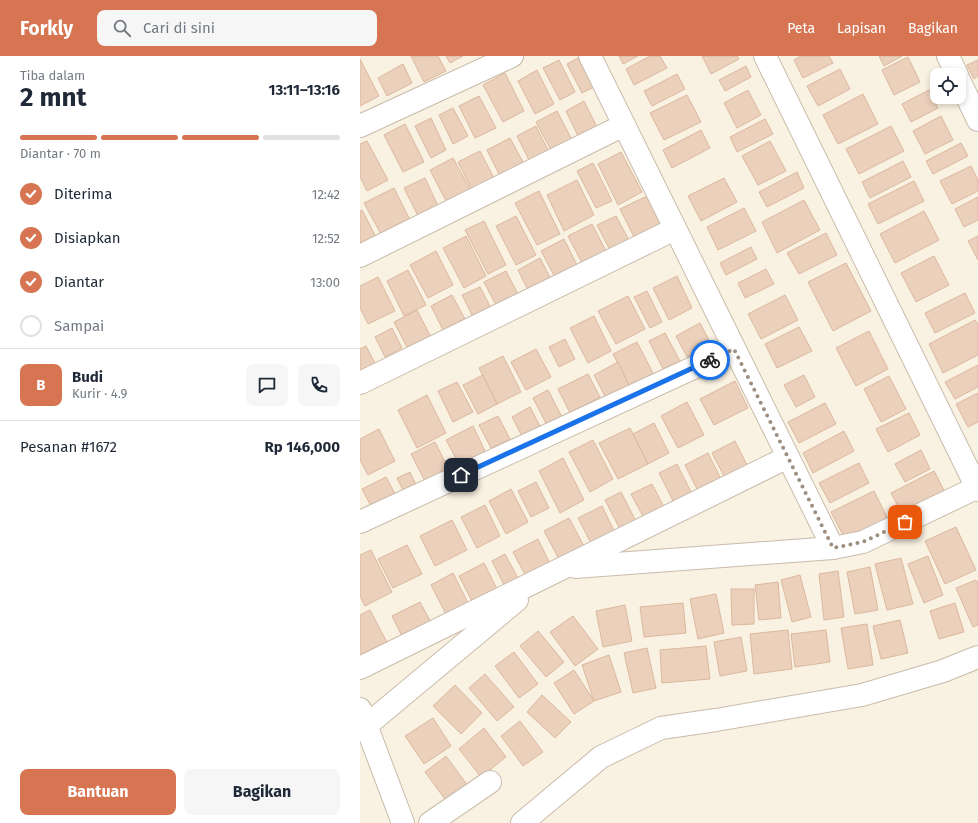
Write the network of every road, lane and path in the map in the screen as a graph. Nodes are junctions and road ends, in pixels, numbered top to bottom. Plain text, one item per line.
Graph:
1 (512, 56) edge
2 (590, 56) edge
3 (765, 56) edge
4 (948, 56) edge
5 (954, 68) edge
6 (966, 95) edge
7 (978, 120) edge
8 (360, 126) edge
9 (624, 126) junction
10 (675, 229) junction
11 (360, 256) edge
12 (734, 349) junction
13 (360, 383) edge
14 (788, 457) junction
15 (977, 488) edge
16 (360, 522) edge
17 (833, 548) junction
18 (563, 568) junction
19 (544, 578) junction
20 (978, 657) edge
21 (360, 668) edge
22 (363, 717) edge
23 (490, 782) dead end
24 (404, 823) edge
25 (430, 823) edge
26 (522, 823) edge

1 - 8 street
2 - 9 street
3 - 15 street
4 - 5 street
6 - 7 street
9 - 10 street
9 - 11 street
10 - 12 street
10 - 13 street
12 - 14 street
12 - 16 street
14 - 17 street
14 - 18 street
15 - 17 street
17 - 18 street
18 - 19 street
19 - 21 street
19 - 22 street
20 - 26 street
22 - 24 street
23 - 25 street

